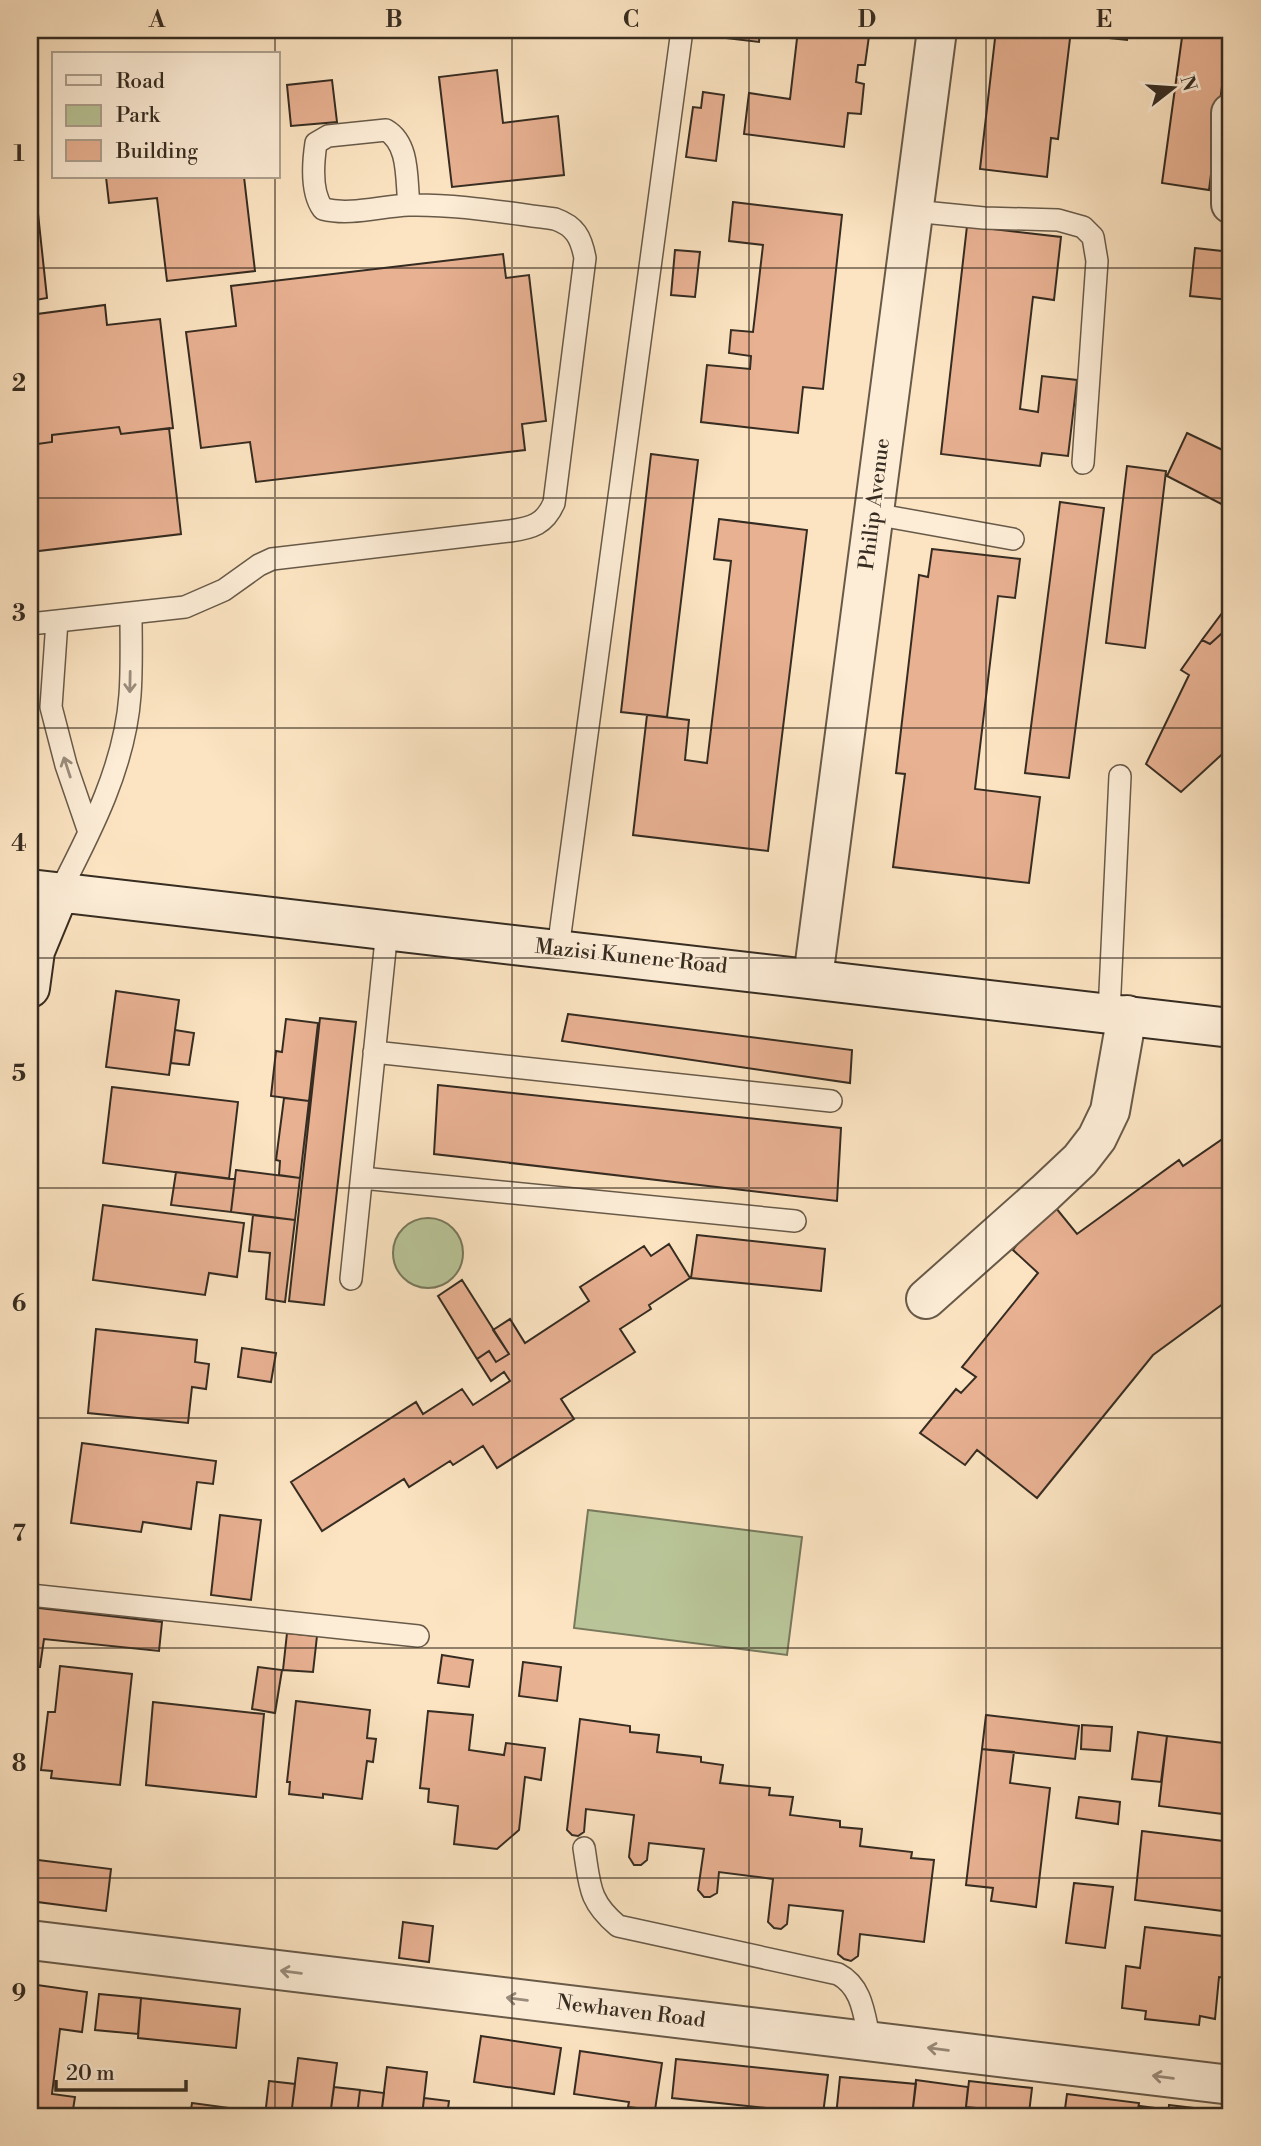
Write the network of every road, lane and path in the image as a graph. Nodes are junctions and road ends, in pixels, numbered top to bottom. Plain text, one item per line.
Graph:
1 (681, 30) edge
2 (937, 30) edge
3 (1231, 114) edge
4 (1231, 204) edge
5 (409, 205) junction
6 (913, 211) junction
7 (1083, 463) dead end
8 (874, 514) junction
9 (1013, 539) dead end
10 (131, 614) junction
11 (57, 621) junction
12 (30, 624) edge
13 (1120, 776) dead end
14 (89, 832) junction
15 (44, 891) edge
16 (387, 930) junction
17 (558, 949) junction
18 (813, 978) junction
19 (30, 988) edge
20 (1118, 1014) junction
21 (1231, 1027) edge
22 (374, 1052) junction
23 (831, 1101) dead end
24 (362, 1178) junction
25 (795, 1221) dead end
26 (351, 1279) dead end
27 (926, 1300) dead end
28 (30, 1595) edge
29 (418, 1636) dead end
30 (584, 1848) dead end
31 (30, 1940) edge
32 (870, 2041) junction
33 (1231, 2085) edge

1 - 17 lane
2 - 6 street, Philip Avenue
3 - 4 street
5 - 5 lane
5 - 10 lane
6 - 7 lane
6 - 8 street, Philip Avenue
8 - 9 lane
8 - 18 street, Philip Avenue
10 - 11 lane
10 -> 14 lane
11 - 12 lane
14 -> 11 lane
13 - 20 lane
14 - 15 lane
15 - 16 street, Mazisi Kunene Road
15 - 19 street
16 - 17 street, Mazisi Kunene Road
16 - 22 lane
17 - 18 street, Mazisi Kunene Road
18 - 20 street, Mazisi Kunene Road
20 - 21 street, Mazisi Kunene Road
20 - 27 street
22 - 23 lane
22 - 24 lane
24 - 25 lane
24 - 26 lane
28 - 29 lane
30 - 32 lane
32 -> 31 street, Newhaven Road
33 -> 32 street, Newhaven Road

